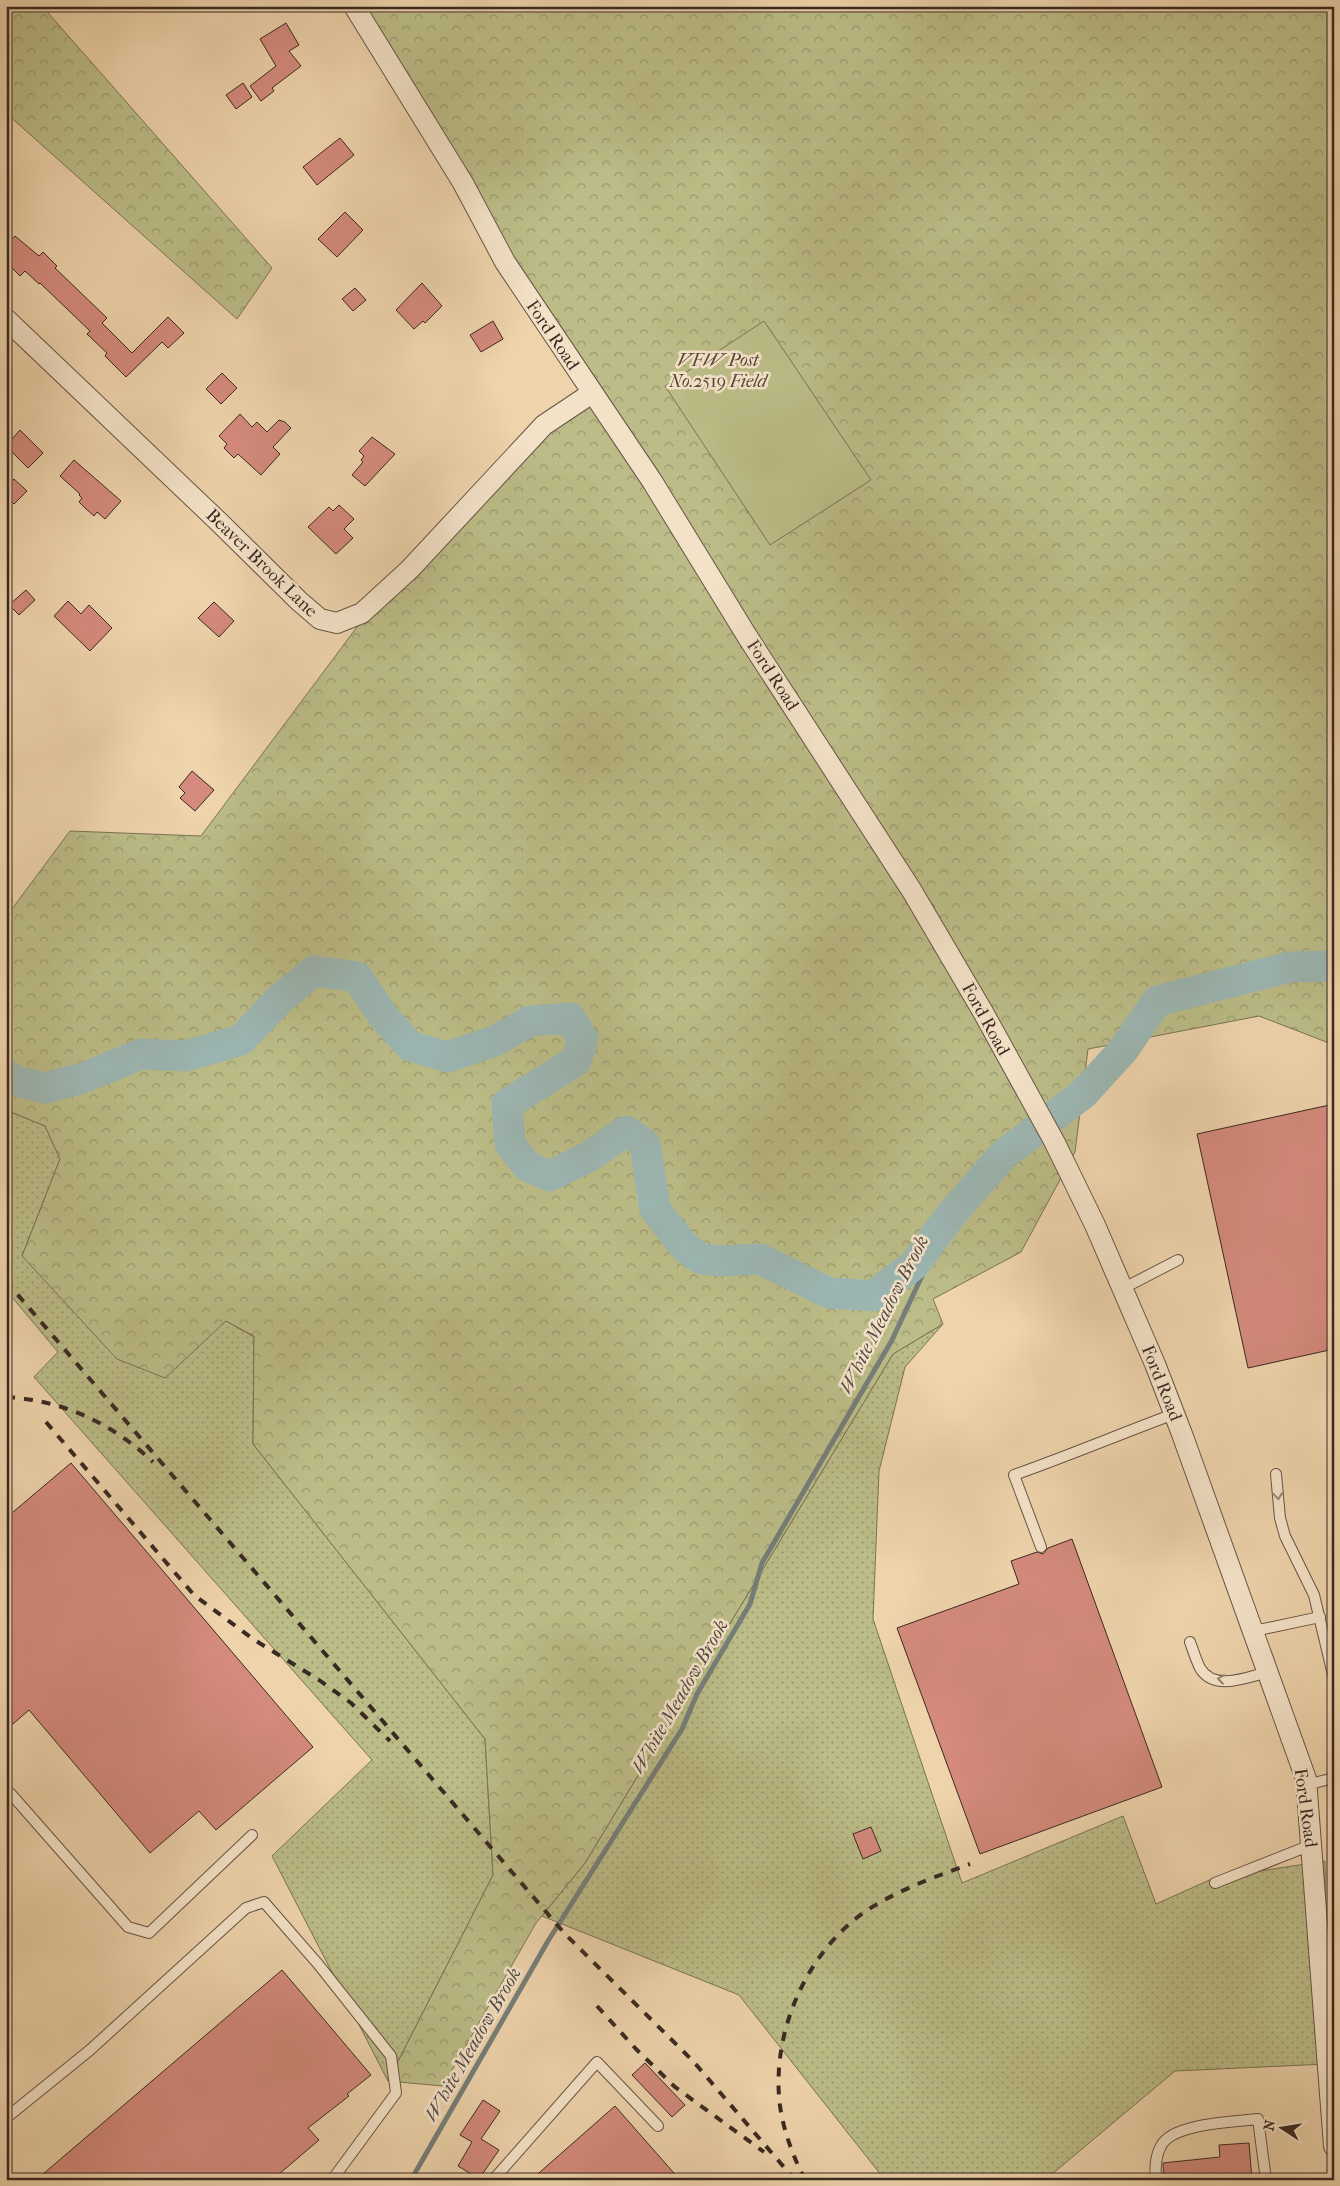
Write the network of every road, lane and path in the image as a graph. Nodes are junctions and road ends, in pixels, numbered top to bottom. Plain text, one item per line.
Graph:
1 (354, 6) edge
2 (6, 319) edge
3 (592, 393) junction
4 (1178, 1260) dead end
5 (1122, 1289) junction
6 (1174, 1414) junction
7 (1276, 1474) dead end
8 (1041, 1546) dead end
9 (1320, 1617) junction
10 (1254, 1631) junction
11 (1190, 1642) dead end
12 (1268, 1672) junction
13 (1334, 1679) edge
14 (1334, 1778) edge
15 (1306, 1785) junction
16 (6, 1798) edge
17 (252, 1835) dead end
18 (1311, 1845) junction
19 (1215, 1883) dead end
20 (6, 2118) edge
21 (658, 2126) dead end
22 (1334, 2146) edge
23 (332, 2180) edge
24 (493, 2180) edge
25 (1156, 2180) edge
26 (1266, 2180) edge

1 - 3 street, Ford Road
2 - 3 street, Beaver Brook Lane
3 - 5 street, Ford Road
4 - 5 lane
5 - 6 street, Ford Road
6 - 8 lane
6 - 10 street, Ford Road
7 -> 9 lane
9 - 10 lane
9 - 13 lane
10 - 12 street, Ford Road
12 -> 11 lane
12 - 15 street, Ford Road
14 - 15 lane
15 - 18 street, Ford Road
16 - 17 lane
18 - 19 lane
18 - 22 street, Ford Road
20 - 23 lane
21 - 24 lane
25 - 26 lane

